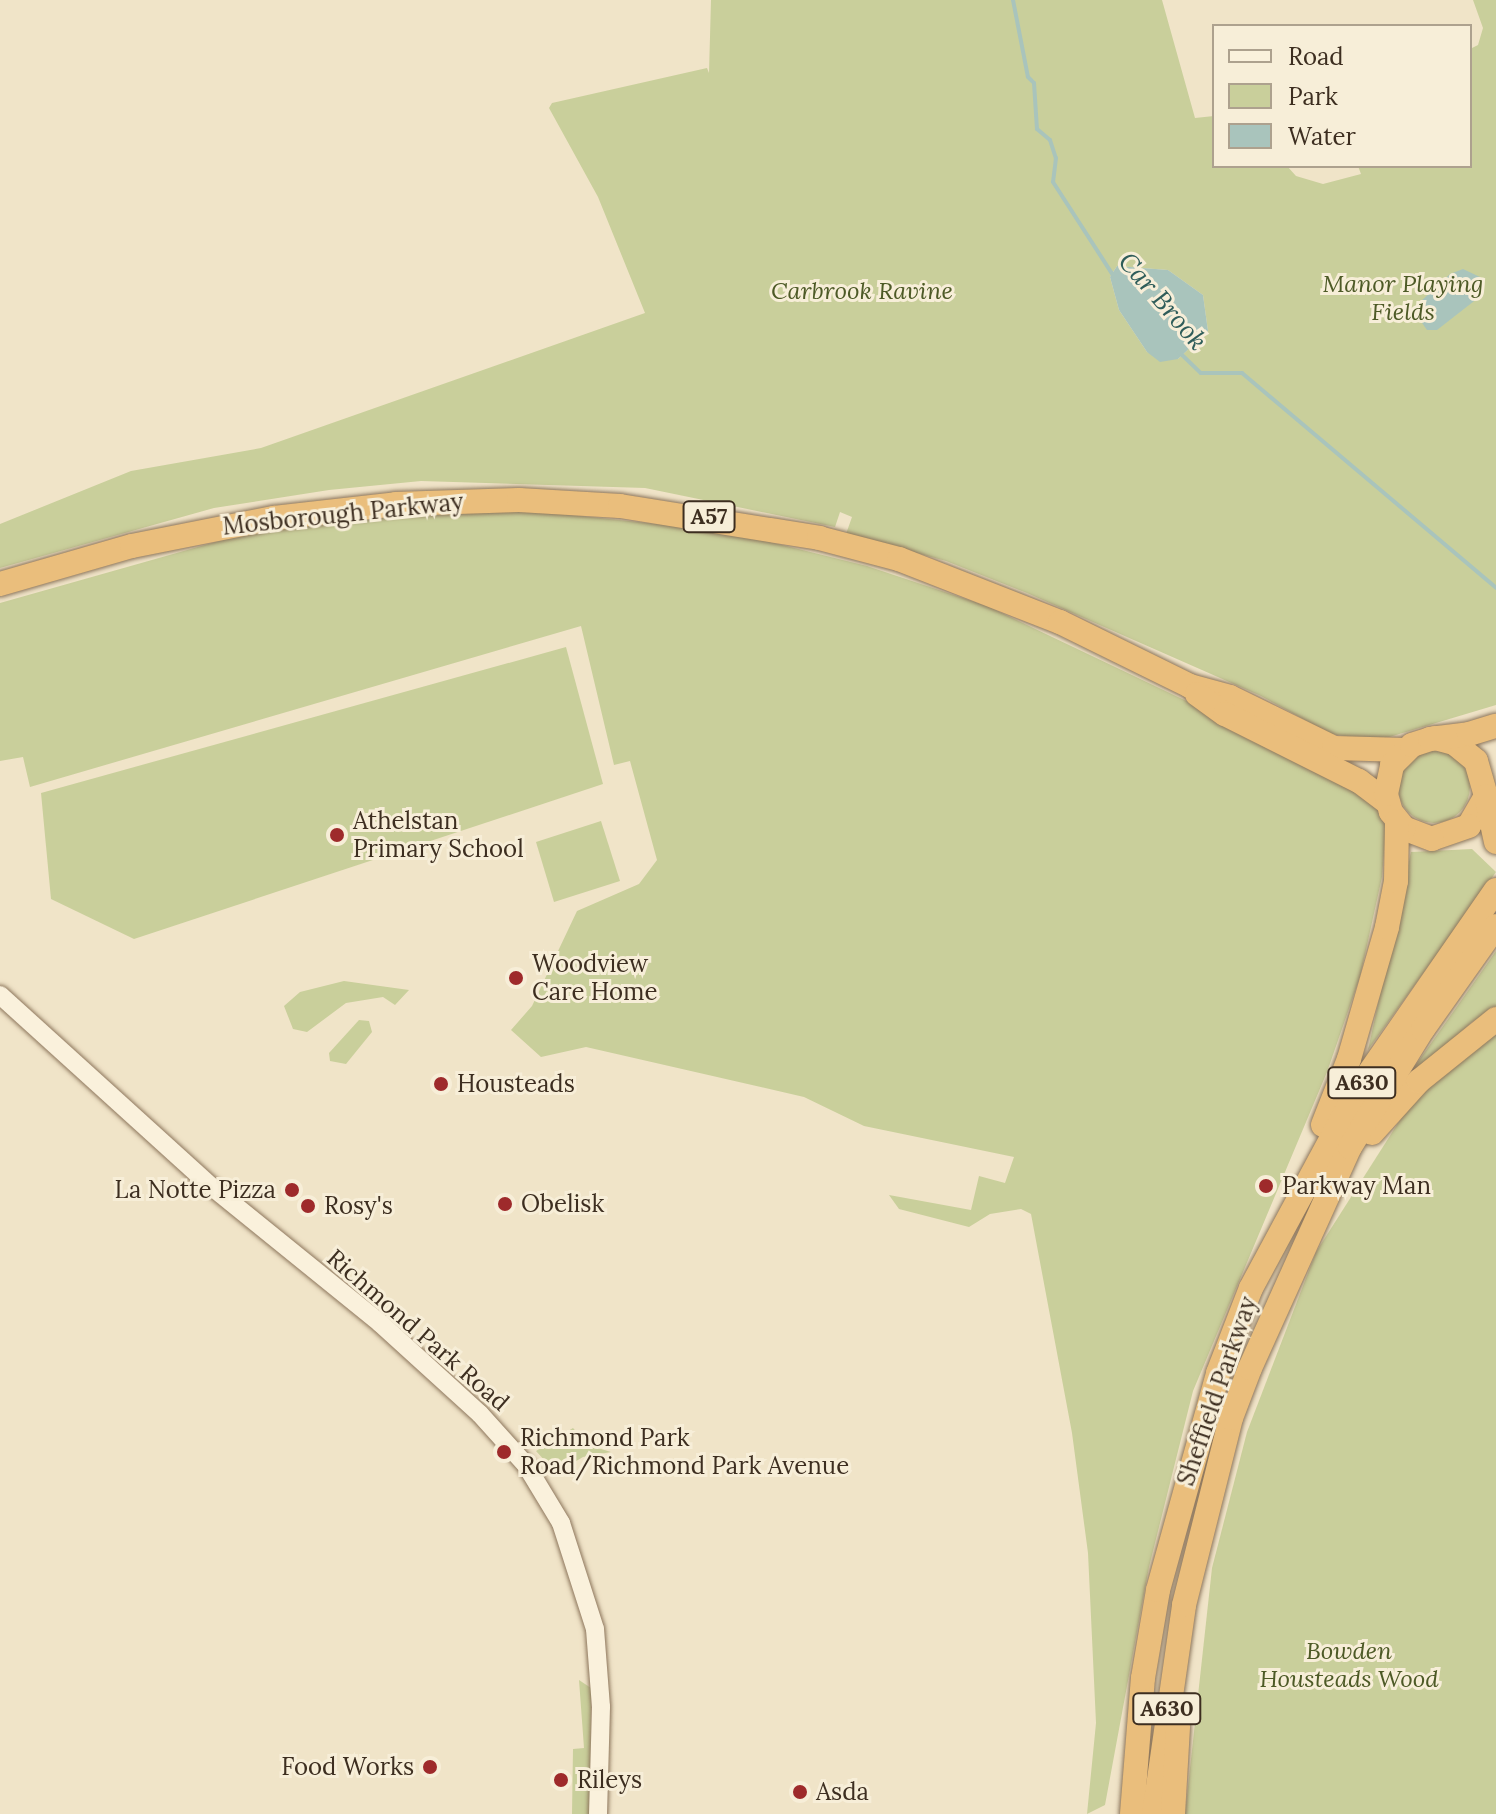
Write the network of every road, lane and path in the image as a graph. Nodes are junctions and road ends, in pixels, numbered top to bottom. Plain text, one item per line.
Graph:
1 (0, 584) edge
2 (1190, 686) junction
3 (1496, 726) edge
4 (1435, 738) junction
5 (1405, 750) junction
6 (1486, 796) junction
7 (1392, 812) junction
8 (1463, 830) junction
9 (1496, 844) edge
10 (1496, 890) edge
11 (1496, 926) edge
12 (0, 995) edge
13 (1496, 1019) edge
14 (1251, 1288) junction
15 (1281, 1290) junction
16 (1184, 1605) junction
17 (1143, 1678) junction
18 (598, 1814) edge
19 (1114, 1814) edge
20 (1132, 1814) edge
21 (1154, 1814) edge
22 (1173, 1814) edge

1 - 2 highway, Mosborough Parkway / A57
2 - 5 highway, Mosborough Parkway / A57
2 - 7 highway, Mosborough Parkway / A57
3 - 4 highway, A57
4 - 5 highway, A57
4 - 6 highway
5 - 7 highway
6 - 8 highway
6 - 9 highway
7 - 8 highway, A57
7 - 14 highway
8 - 9 highway
10 - 14 highway, Sheffield Parkway / A630
11 - 15 highway, Sheffield Parkway / A630
12 - 18 street, Richmond Park Road
13 - 15 highway
14 - 17 highway, Sheffield Parkway / A630
15 - 16 highway, Sheffield Parkway / A630
16 - 21 highway, Sheffield Parkway / A630
16 - 22 highway
17 - 19 highway
17 - 20 highway, Sheffield Parkway / A630

